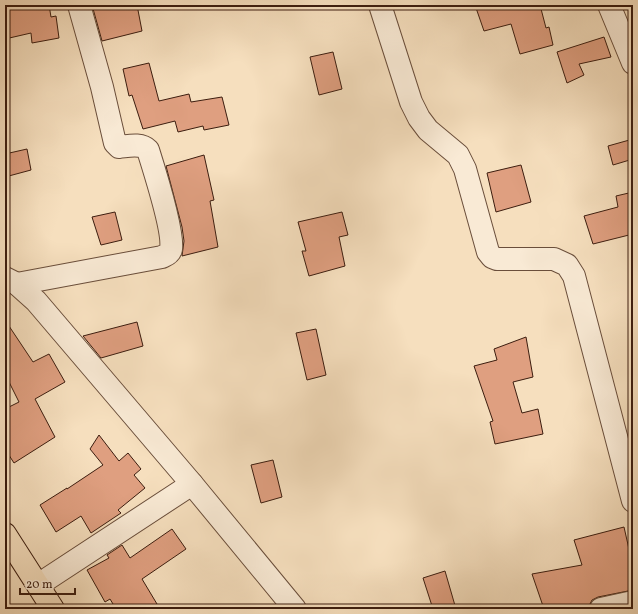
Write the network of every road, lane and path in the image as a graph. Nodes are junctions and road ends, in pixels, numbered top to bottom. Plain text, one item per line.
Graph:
1 (79, 5) edge
2 (380, 5) edge
3 (608, 5) edge
4 (633, 64) edge
5 (11, 281) edge
6 (192, 484) junction
7 (633, 501) edge
8 (5, 534) edge
9 (38, 585) junction
10 (633, 602) edge
11 (53, 609) edge
12 (295, 609) edge
13 (602, 609) edge

1 - 5 street
2 - 7 street
3 - 4 street
5 - 6 street
6 - 9 street
6 - 12 street
8 - 9 highway
9 - 11 highway
10 - 13 street

